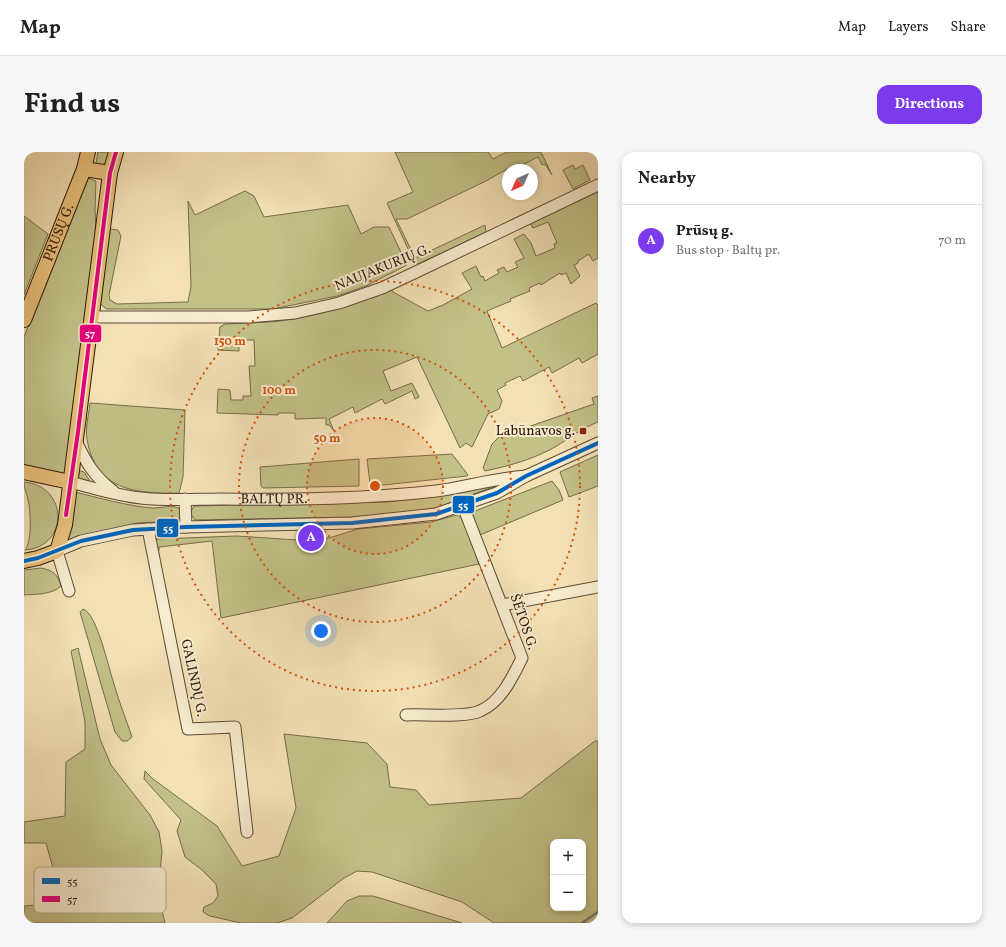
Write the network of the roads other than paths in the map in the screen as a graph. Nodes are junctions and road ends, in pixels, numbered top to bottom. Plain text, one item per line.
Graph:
1 (88, 152) edge
2 (116, 152) edge
3 (84, 169) junction
4 (110, 173) junction
5 (598, 185) edge
6 (92, 317) junction
7 (24, 320) edge
8 (77, 443) junction
9 (598, 443) edge
10 (24, 472) edge
11 (526, 476) junction
12 (43, 477) junction
13 (70, 482) junction
14 (118, 495) junction
15 (185, 500) junction
16 (67, 505) junction
17 (463, 506) junction
18 (186, 527) junction
19 (148, 529) junction
20 (57, 551) junction
21 (24, 561) edge
22 (598, 587) edge
23 (69, 591) dead end
24 (502, 605) junction
25 (406, 715) dead end
26 (247, 832) dead end

1 - 3 main road, PRŪSŲ G.
2 - 4 main road
3 - 4 main road
3 - 7 main road, PRŪSŲ G.
4 - 6 main road
5 - 6 street, NAUJAKURIŲ G.
6 - 8 main road
8 - 13 main road
8 - 14 street
9 - 11 street, BALTŲ PR.
10 - 12 main road, BALTŲ PR.
11 - 15 street, BALTŲ PR.
11 - 17 street, BALTŲ PR.
12 - 13 main road, BALTŲ PR.
12 - 16 main road
13 - 14 street, BALTŲ PR.
13 - 16 main road
14 - 15 street, BALTŲ PR.
15 - 18 street
16 - 20 main road
17 - 18 street, BALTŲ PR.
17 - 24 street, ŠĖTOS G.
18 - 19 street, BALTŲ PR.
19 - 20 street, BALTŲ PR.
19 - 26 street, GALINDŲ G.
20 - 21 main road, BALTŲ PR.
20 - 23 street
22 - 24 street
24 - 25 street, ŠĖTOS G.

